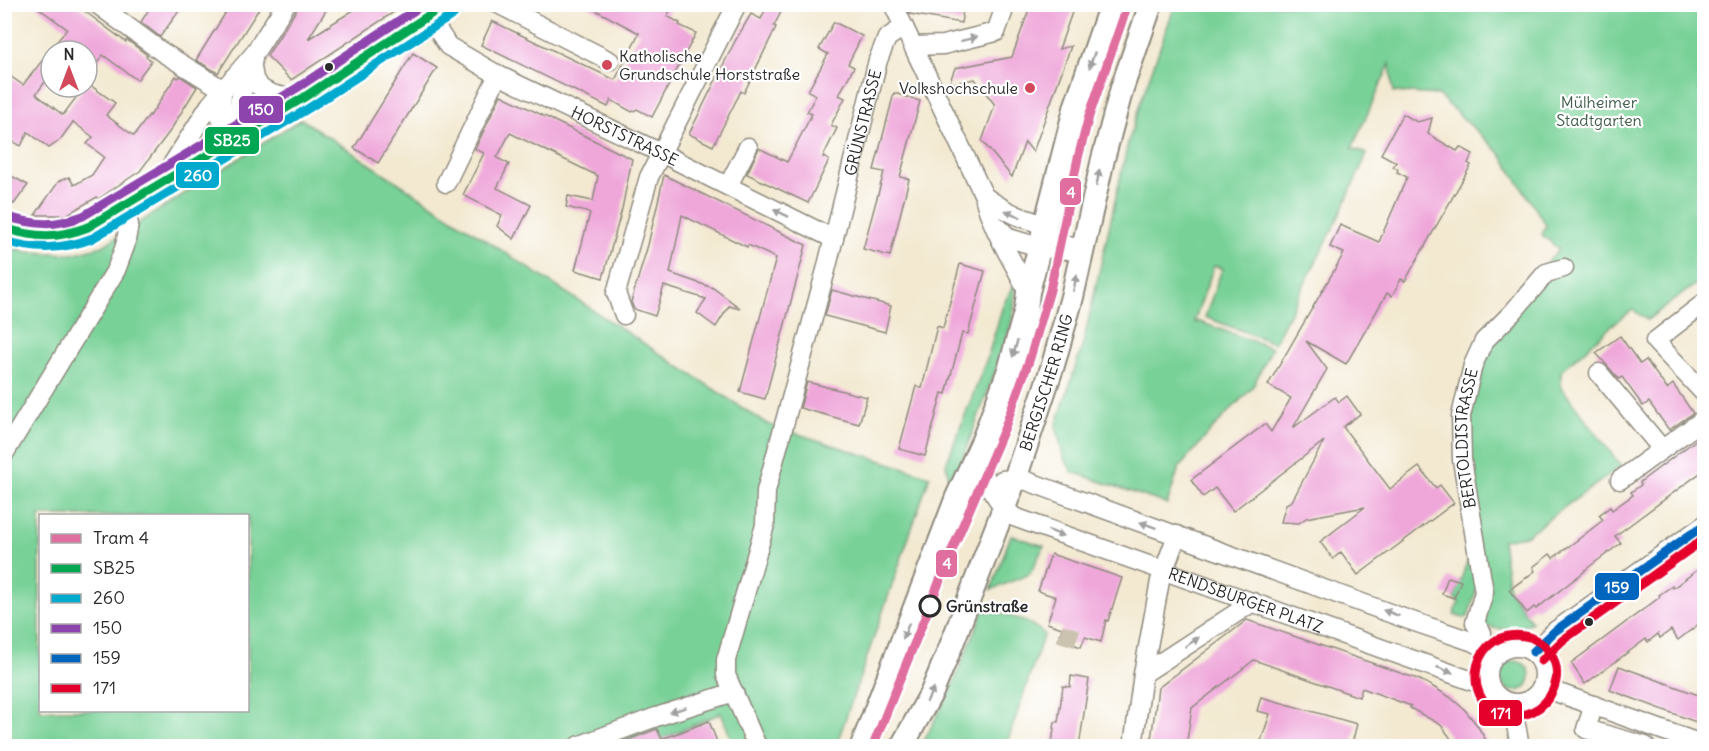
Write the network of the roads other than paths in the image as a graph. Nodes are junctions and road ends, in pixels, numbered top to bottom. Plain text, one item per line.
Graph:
1 (97, 4) edge
2 (286, 4) edge
3 (447, 4) edge
4 (498, 4) edge
5 (737, 4) edge
6 (893, 4) edge
7 (1006, 4) edge
8 (1111, 4) edge
9 (1151, 4) edge
10 (429, 16) junction
11 (904, 27) junction
12 (913, 46) junction
13 (253, 60) junction
14 (610, 61) dead end
15 (498, 75) junction
16 (222, 89) junction
17 (303, 98) junction
18 (240, 136) junction
19 (748, 147) dead end
20 (661, 153) junction
21 (446, 183) dead end
22 (160, 184) junction
23 (728, 186) junction
24 (984, 196) junction
25 (119, 209) junction
26 (993, 223) junction
27 (4, 228) edge
28 (834, 239) junction
29 (1048, 239) junction
30 (1082, 251) junction
31 (1564, 268) dead end
32 (1028, 292) junction
33 (1704, 303) edge
34 (624, 315) dead end
35 (1599, 373) dead end
36 (1704, 393) edge
37 (1704, 419) edge
38 (984, 438) junction
39 (1662, 449) junction
40 (4, 454) edge
41 (1015, 479) junction
42 (1620, 480) dead end
43 (988, 483) junction
44 (957, 497) junction
45 (1004, 509) junction
46 (1704, 525) edge
47 (1177, 535) junction
48 (1164, 571) junction
49 (1254, 602) junction
50 (1478, 644) junction
51 (1500, 651) junction
52 (1533, 652) junction
53 (1143, 674) junction
54 (1489, 687) junction
55 (1542, 687) junction
56 (734, 692) junction
57 (1512, 704) junction
58 (1594, 705) junction
59 (1658, 728) junction
60 (1704, 745) edge
61 (578, 747) edge
62 (757, 747) edge
63 (862, 747) edge
64 (902, 747) edge
65 (1133, 747) edge
66 (1520, 747) edge
67 (1645, 747) edge
68 (1651, 747) edge

1 - 16 street
2 - 13 street
3 - 10 street
4 - 14 street
5 - 20 street
6 - 11 street
12 -> 7 street
8 -> 29 main road
30 -> 9 main road, BERGISCHER RING
10 - 15 street, HORSTSTRASSE
10 - 17 street
11 - 12 street
11 - 28 street, GRÜNSTRASSE
12 - 24 street
13 - 16 street
13 - 17 street
13 - 18 street
15 - 20 street, HORSTSTRASSE
15 - 21 street
16 - 18 street
16 - 22 street
17 - 18 street
18 - 22 street
19 - 23 street
20 - 23 street, HORSTSTRASSE
20 - 34 street
22 - 25 street
28 -> 23 street, HORSTSTRASSE
24 - 26 street
29 -> 24 street
25 - 27 street
25 - 40 street
26 - 29 street
26 - 32 street
28 - 56 street, GRÜNSTRASSE
29 - 30 main road
29 - 32 main road
41 -> 30 main road, BERGISCHER RING
31 - 50 street, BERTOLDISTRASSE
32 -> 38 main road
33 - 36 street
35 - 39 street
37 - 39 street
38 - 43 street
38 - 44 main road
39 - 42 street
41 - 43 street
41 - 45 main road, BERGISCHER RING
47 -> 41 street
43 - 44 street
43 - 45 street
44 -> 63 main road
45 -> 48 street, RENDSBURGER PLATZ
64 -> 45 main road, BERGISCHER RING
46 - 52 street
47 - 48 street
50 -> 47 street
48 - 49 street, RENDSBURGER PLATZ
48 - 53 street
53 -> 49 street
49 -> 54 street, RENDSBURGER PLATZ
50 - 51 street
51 - 52 street
51 - 54 street
52 - 55 street
53 - 65 street
54 - 57 street
55 - 57 street
55 - 58 street
56 -> 61 street
56 - 62 street, GRÜNSTRASSE
57 - 66 street
58 - 59 street
58 - 67 street
59 - 60 street
59 - 68 street

